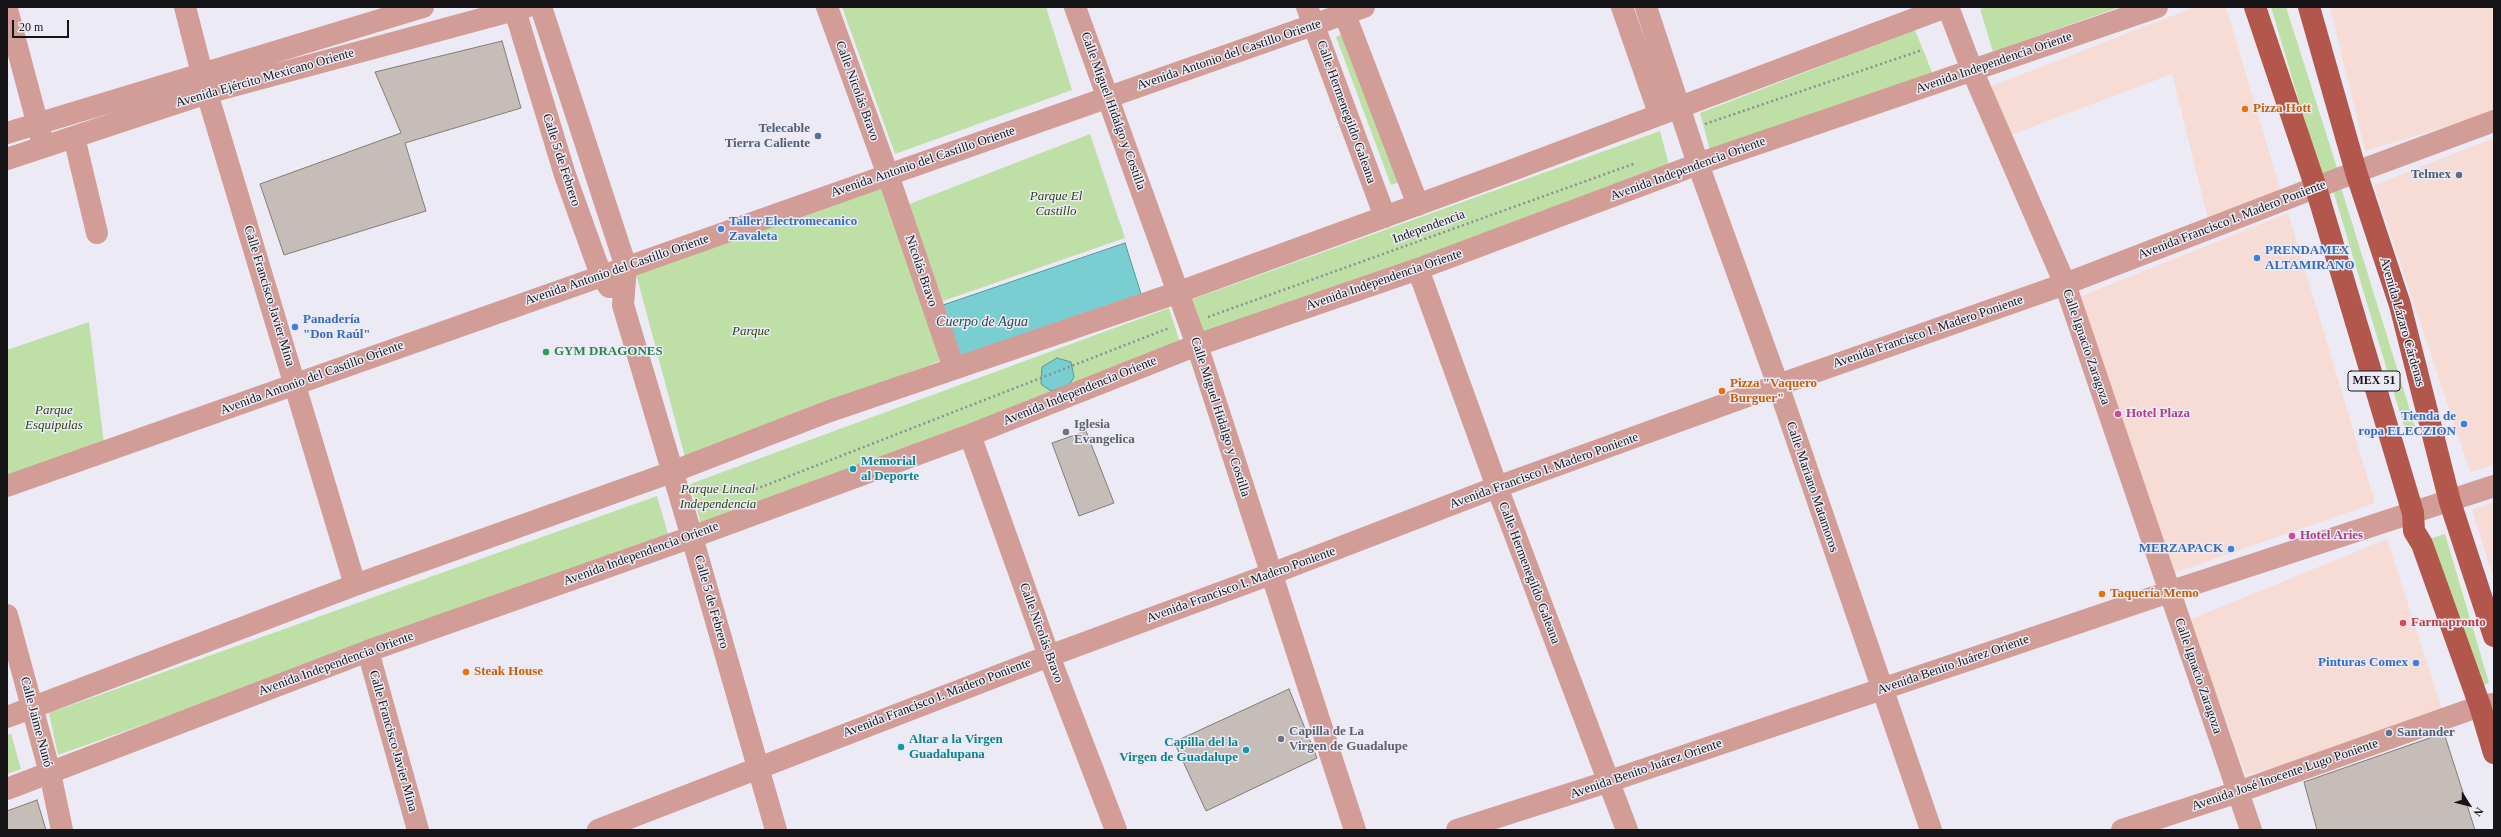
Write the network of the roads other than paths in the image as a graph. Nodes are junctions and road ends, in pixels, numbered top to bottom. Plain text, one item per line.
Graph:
1 (185, 7) edge
2 (540, 7) edge
3 (826, 7) edge
4 (1075, 7) edge
5 (1622, 7) edge
6 (1646, 7) edge
7 (1947, 7) edge
8 (2157, 7) edge
9 (2255, 7) edge
10 (2309, 7) edge
11 (421, 8) edge
12 (518, 8) edge
13 (7, 9) edge
14 (1350, 9) edge
15 (1310, 16) edge
16 (427, 34) junction
17 (1972, 70) junction
18 (205, 83) junction
19 (1107, 97) junction
20 (1680, 106) junction
21 (1659, 113) junction
22 (2494, 121) edge
23 (37, 124) junction
24 (7, 133) edge
25 (74, 136) junction
26 (44, 146) junction
27 (7, 159) edge
28 (1698, 164) junction
29 (2356, 172) junction
30 (888, 175) junction
31 (2316, 188) junction
32 (1418, 205) junction
33 (1385, 217) junction
34 (97, 233) dead end
35 (626, 267) junction
36 (1418, 269) junction
37 (601, 276) junction
38 (2065, 284) junction
39 (1179, 292) junction
40 (623, 305) junction
41 (1197, 345) junction
42 (954, 368) junction
43 (295, 384) junction
44 (1778, 385) junction
45 (970, 434) junction
46 (672, 472) junction
47 (7, 486) edge
48 (2494, 486) edge
49 (1497, 487) junction
50 (2450, 502) junction
51 (2414, 513) junction
52 (692, 537) junction
53 (1271, 574) junction
54 (355, 585) junction
55 (2169, 592) junction
56 (7, 615) edge
57 (2494, 636) edge
58 (368, 651) junction
59 (1049, 656) junction
60 (1881, 689) junction
61 (2487, 705) edge
62 (32, 708) junction
63 (7, 717) edge
64 (2494, 753) edge
65 (757, 767) junction
66 (50, 773) junction
67 (1607, 782) junction
68 (7, 789) edge
69 (2238, 792) junction
70 (62, 830) edge
71 (418, 830) edge
72 (598, 830) edge
73 (776, 830) edge
74 (1116, 830) edge
75 (1355, 830) edge
76 (1457, 830) edge
77 (1627, 830) edge
78 (1932, 830) edge
79 (2122, 830) edge
80 (2251, 830) edge

1 - 18 street, Calle Francisco Javier Mina
2 - 35 street, Calle 5 de Febrero
3 - 30 street, Calle Nicolás Bravo
4 - 19 street, Calle Miguel Hidalgo y Costilla
5 - 21 street
6 - 20 street, Calle Mariano Matamoros
7 - 17 street, Calle Ignacio Zaragoza
7 - 20 street
8 - 17 street, Avenida Independencia Oriente
9 - 31 main road, MEX 51
10 - 29 main road, Avenida Lázaro Cárdenas / MEX 51
11 - 16 street
11 - 18 street, Avenida Ejército Mexicano Oriente
12 - 16 street, Avenida Ejército Mexicano Oriente
12 - 37 street, Calle 5 de Febrero
13 - 23 street
14 - 15 street, Avenida Antonio del Castillo Oriente
14 - 32 street
15 - 19 street, Avenida Antonio del Castillo Oriente
15 - 33 street, Calle Hermenegildo Galeana
16 - 18 street, Avenida Ejército Mexicano Oriente
17 - 28 street, Avenida Independencia Oriente
17 - 38 street, Calle Ignacio Zaragoza
18 - 23 street, Avenida Ejército Mexicano Oriente
18 - 25 street, Avenida Ejército Mexicano Oriente
18 - 43 street, Calle Francisco Javier Mina
19 - 30 street, Avenida Antonio del Castillo Oriente
19 - 39 street, Calle Miguel Hidalgo y Costilla
20 - 21 street
20 - 28 street, Calle Mariano Matamoros
21 - 32 street
22 - 29 street, Avenida Francisco I. Madero Poniente
23 - 24 street, Avenida Ejército Mexicano Oriente
23 - 26 street
25 - 26 street, Avenida Ejército Mexicano Oriente
25 - 34 street
26 - 27 street, Avenida Ejército Mexicano Oriente
28 - 36 street, Avenida Independencia Oriente
28 - 44 street, Calle Mariano Matamoros
29 - 31 street, Avenida Francisco I. Madero Poniente
29 - 50 main road, Avenida Lázaro Cárdenas / MEX 51
30 - 35 street, Avenida Antonio del Castillo Oriente
30 - 42 street, Nicolás Bravo
31 - 38 street, Avenida Francisco I. Madero Poniente
31 - 51 main road, MEX 51
32 - 33 street
33 - 39 street
35 - 37 street, Avenida Antonio del Castillo Oriente
35 - 40 street, Calle 5 de Febrero
36 - 41 street, Avenida Independencia Oriente
36 - 49 street, Calle Hermenegildo Galeana
37 - 40 street, Calle 5 de Febrero
37 - 43 street, Avenida Antonio del Castillo Oriente
38 - 44 street, Avenida Francisco I. Madero Poniente
38 - 55 street, Calle Ignacio Zaragoza
39 - 41 street, Calle Miguel Hidalgo y Costilla
39 - 42 street
40 - 46 street, Calle 5 de Febrero
41 - 45 street, Avenida Independencia Oriente
41 - 53 street, Calle Miguel Hidalgo y Costilla
42 - 46 street
43 - 47 street, Avenida Antonio del Castillo Oriente
43 - 54 street, Calle Francisco Javier Mina
44 - 49 street, Avenida Francisco I. Madero Poniente
44 - 60 street, Calle Mariano Matamoros
45 - 52 street, Avenida Independencia Oriente
45 - 59 street, Calle Nicolás Bravo
46 - 52 street, Calle 5 de Febrero
46 - 54 street
48 - 50 street, Avenida Benito Juárez Oriente
49 - 53 street, Avenida Francisco I. Madero Poniente
49 - 67 street, Calle Hermenegildo Galeana
50 - 51 street, Avenida Benito Juárez Oriente
50 - 57 main road, Avenida Lázaro Cárdenas / MEX 51
51 - 55 street, Avenida Benito Juárez Oriente
51 - 61 main road, MEX 51
52 - 58 street, Avenida Independencia Oriente
52 - 65 street, Calle 5 de Febrero
53 - 59 street, Avenida Francisco I. Madero Poniente
53 - 75 street, Calle Miguel Hidalgo y Costilla
54 - 62 street
55 - 60 street, Avenida Benito Juárez Oriente
55 - 69 street, Calle Ignacio Zaragoza
56 - 62 street, Calle Jaime Nunó
58 - 66 street, Avenida Independencia Oriente
58 - 71 street, Calle Francisco Javier Mina
59 - 65 street, Avenida Francisco I. Madero Poniente
59 - 74 street, Calle Nicolás Bravo
60 - 67 street, Avenida Benito Juárez Oriente
60 - 78 street, Calle Mariano Matamoros
61 - 64 main road, MEX 51
61 - 69 street, Avenida José Inocente Lugo Poniente
62 - 63 street
62 - 66 street, Calle Jaime Nunó
65 - 72 street, Avenida Francisco I. Madero Poniente
65 - 73 street, Calle 5 de Febrero
66 - 68 street, Avenida Independencia Oriente
66 - 70 street, Calle Jaime Nunó
67 - 76 street, Avenida Benito Juárez Oriente
67 - 77 street, Calle Hermenegildo Galeana
69 - 79 street, Avenida José Inocente Lugo Poniente
69 - 80 street, Calle Ignacio Zaragoza

